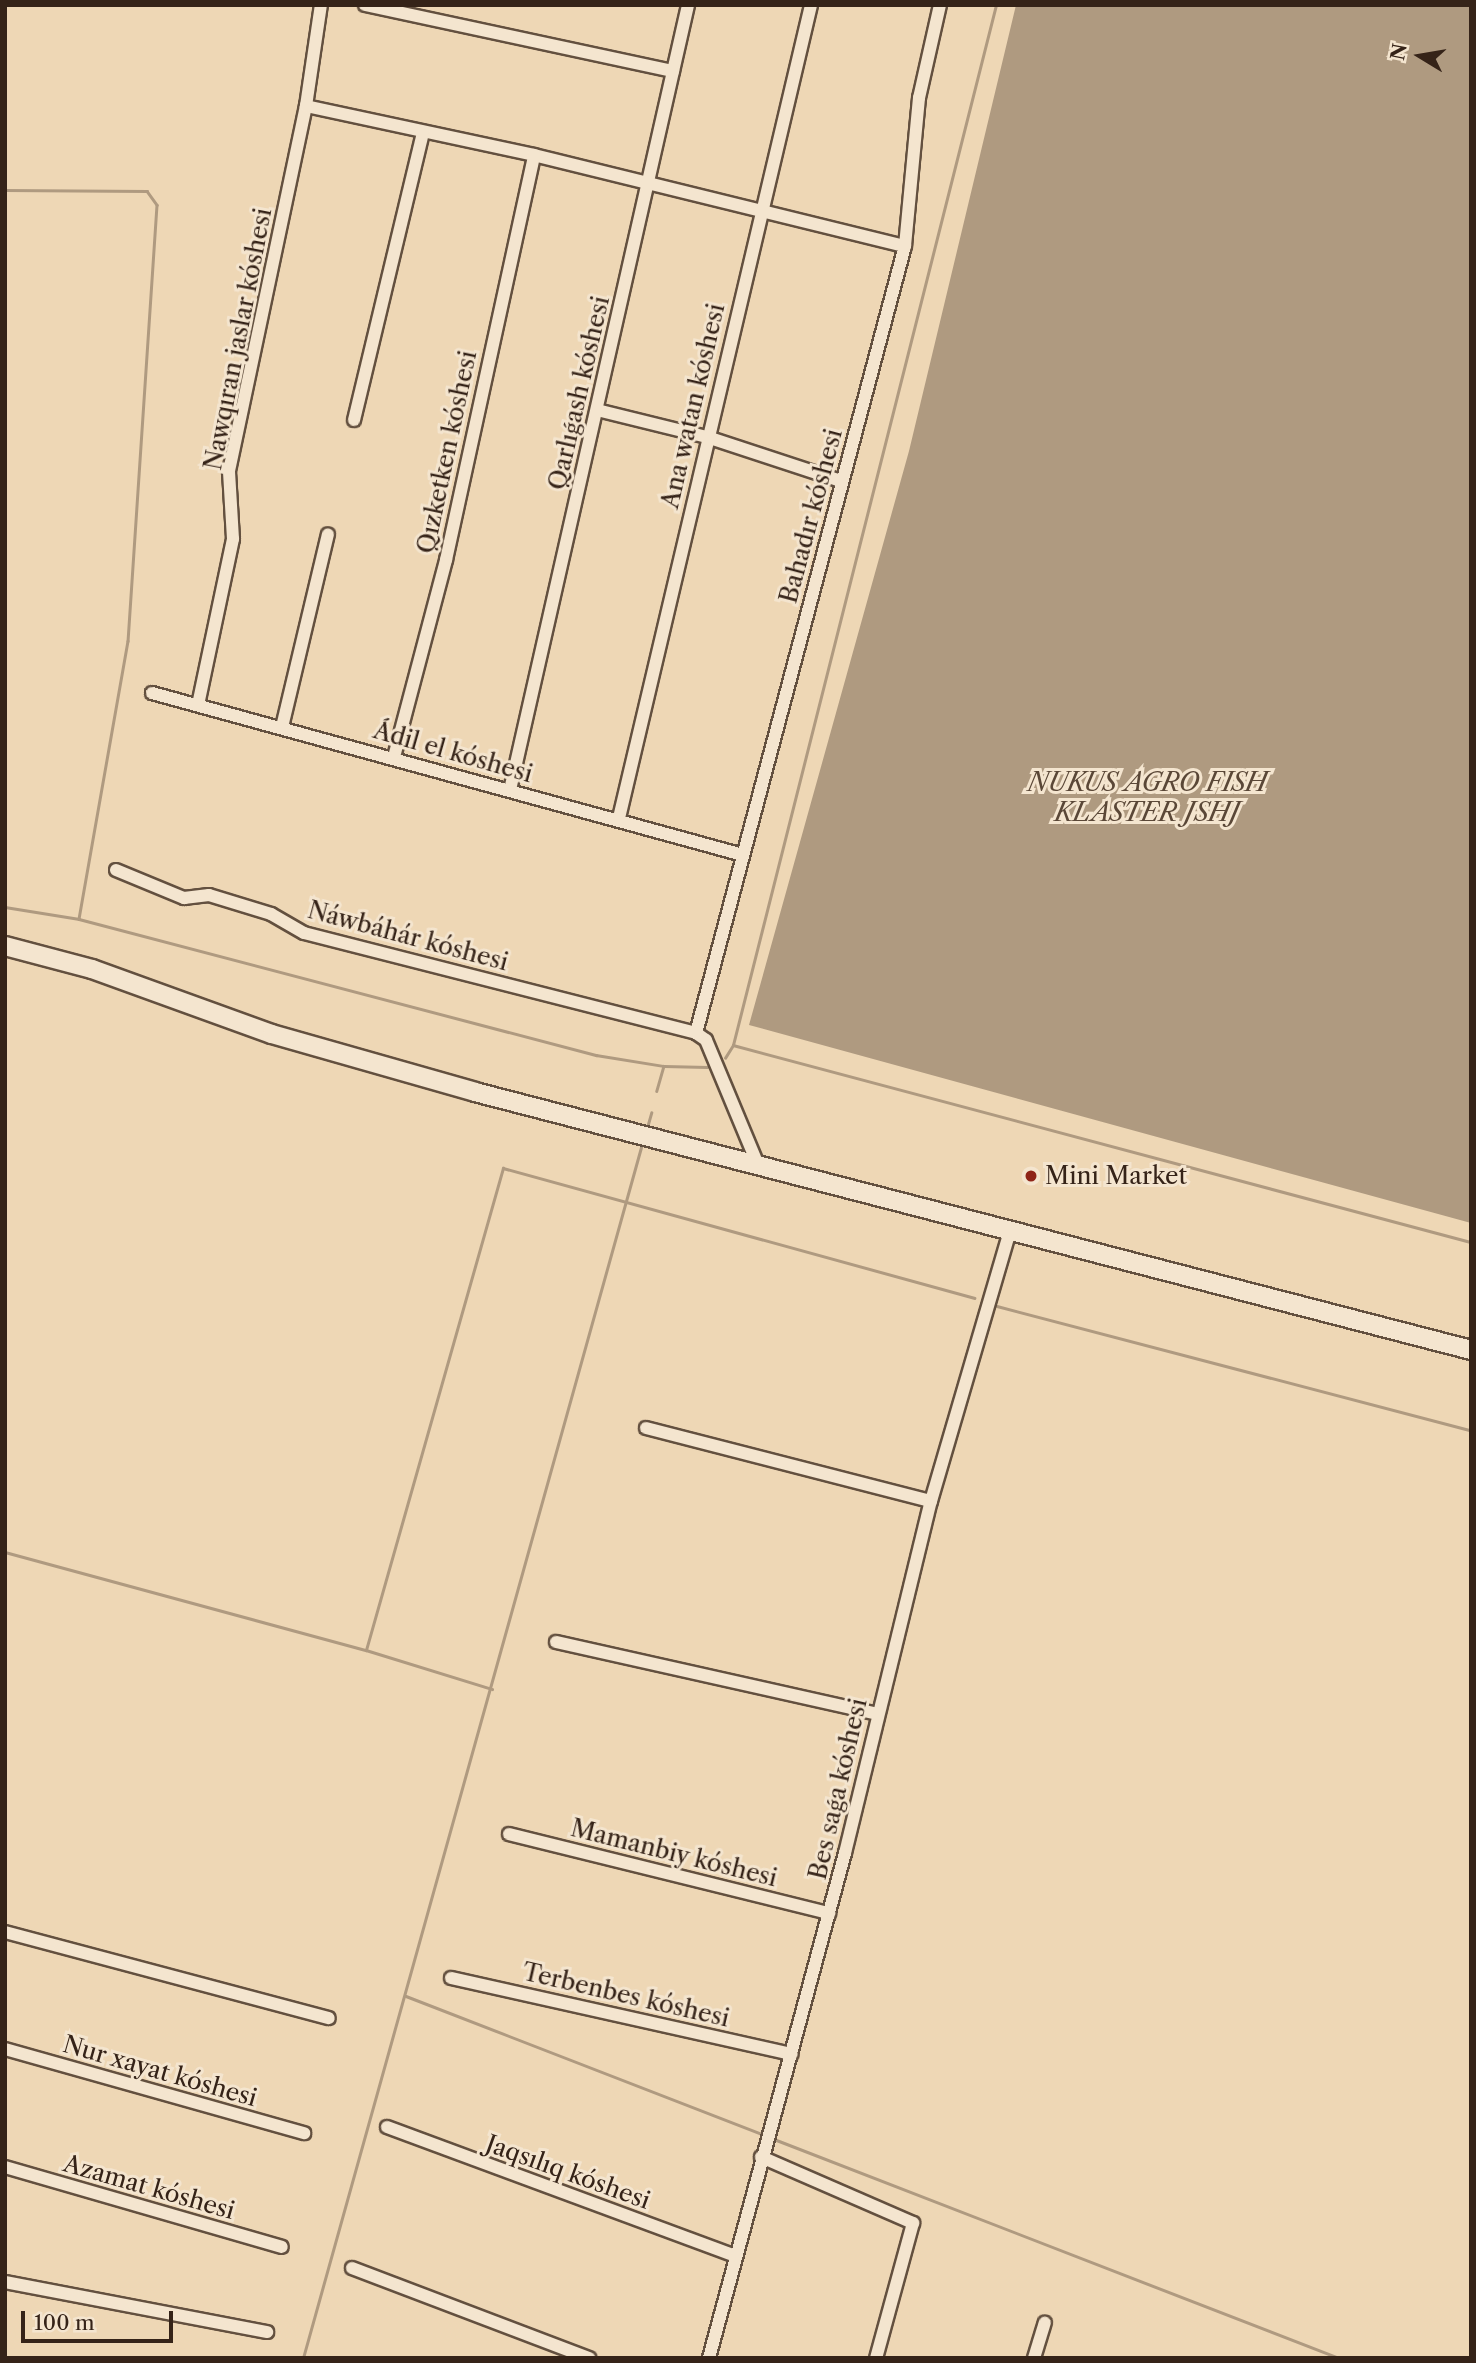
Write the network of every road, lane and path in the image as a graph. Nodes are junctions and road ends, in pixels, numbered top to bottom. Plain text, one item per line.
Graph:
1 (321, 5) edge
2 (365, 5) edge
3 (688, 5) edge
4 (811, 5) edge
5 (940, 5) edge
6 (673, 71) junction
7 (306, 106) junction
8 (423, 133) junction
9 (534, 155) junction
10 (648, 183) junction
11 (760, 215) junction
12 (905, 246) junction
13 (597, 410) junction
14 (354, 420) dead end
15 (707, 437) junction
16 (841, 481) junction
17 (328, 534) dead end
18 (152, 693) dead end
19 (198, 705) junction
20 (282, 727) junction
21 (394, 757) junction
22 (510, 790) junction
23 (619, 818) junction
24 (743, 855) junction
25 (117, 870) dead end
26 (5, 946) edge
27 (696, 1033) junction
28 (758, 1165) junction
29 (1010, 1230) junction
30 (1471, 1350) edge
31 (646, 1428) dead end
32 (931, 1501) junction
33 (556, 1642) dead end
34 (877, 1714) junction
35 (509, 1834) dead end
36 (830, 1913) junction
37 (5, 1931) edge
38 (451, 1978) dead end
39 (329, 2018) dead end
40 (5, 2049) edge
41 (792, 2054) junction
42 (387, 2127) dead end
43 (304, 2133) dead end
44 (761, 2157) junction
45 (5, 2167) edge
46 (282, 2247) dead end
47 (735, 2256) junction
48 (352, 2269) dead end
49 (5, 2282) edge
50 (1045, 2323) dead end
51 (267, 2332) dead end
52 (589, 2358) edge
53 (709, 2358) edge
54 (876, 2358) edge
55 (1034, 2358) edge

1 - 7 street, Nawqıran jaslar kóshesi
2 - 6 street
3 - 6 street, Qarlıǵash kóshesi
4 - 11 street, Ana watan kóshesi
5 - 12 street, Bahadır kóshesi
6 - 10 street, Qarlıǵash kóshesi
7 - 8 street
7 - 19 street, Nawqıran jaslar kóshesi
8 - 9 street
8 - 14 street
9 - 10 street
9 - 21 street, Qızketken kóshesi
10 - 11 street
10 - 13 street, Qarlıǵash kóshesi
11 - 12 street
11 - 15 street, Ana watan kóshesi
12 - 16 street, Bahadır kóshesi
13 - 15 street
13 - 22 street, Qarlıǵash kóshesi
15 - 16 street
15 - 23 street, Ana watan kóshesi
16 - 24 street, Bahadır kóshesi
17 - 20 street
18 - 19 street, Ádil el kóshesi
19 - 20 street, Ádil el kóshesi
20 - 21 street, Ádil el kóshesi
21 - 22 street, Ádil el kóshesi
22 - 23 street, Ádil el kóshesi
23 - 24 street, Ádil el kóshesi
24 - 27 street, Bahadır kóshesi
25 - 27 street, Náwbáhár kóshesi
26 - 28 main road
27 - 28 street
28 - 29 main road
29 - 30 main road
29 - 32 street, Bes saǵa kóshesi
31 - 32 street
32 - 34 street, Bes saǵa kóshesi
33 - 34 street
34 - 36 street, Bes saǵa kóshesi
35 - 36 street, Mamanbiy kóshesi
36 - 41 street, Bes saǵa kóshesi
37 - 39 street
38 - 41 street, Terbenbes kóshesi
40 - 43 street, Nur xayat kóshesi
41 - 44 street, Bes saǵa kóshesi
42 - 47 street, Jaqsılıq kóshesi
44 - 47 street, Bes saǵa kóshesi
44 - 54 street
45 - 46 street, Azamat kóshesi
47 - 53 street, Bes saǵa kóshesi
48 - 52 street
49 - 51 street
50 - 55 street

